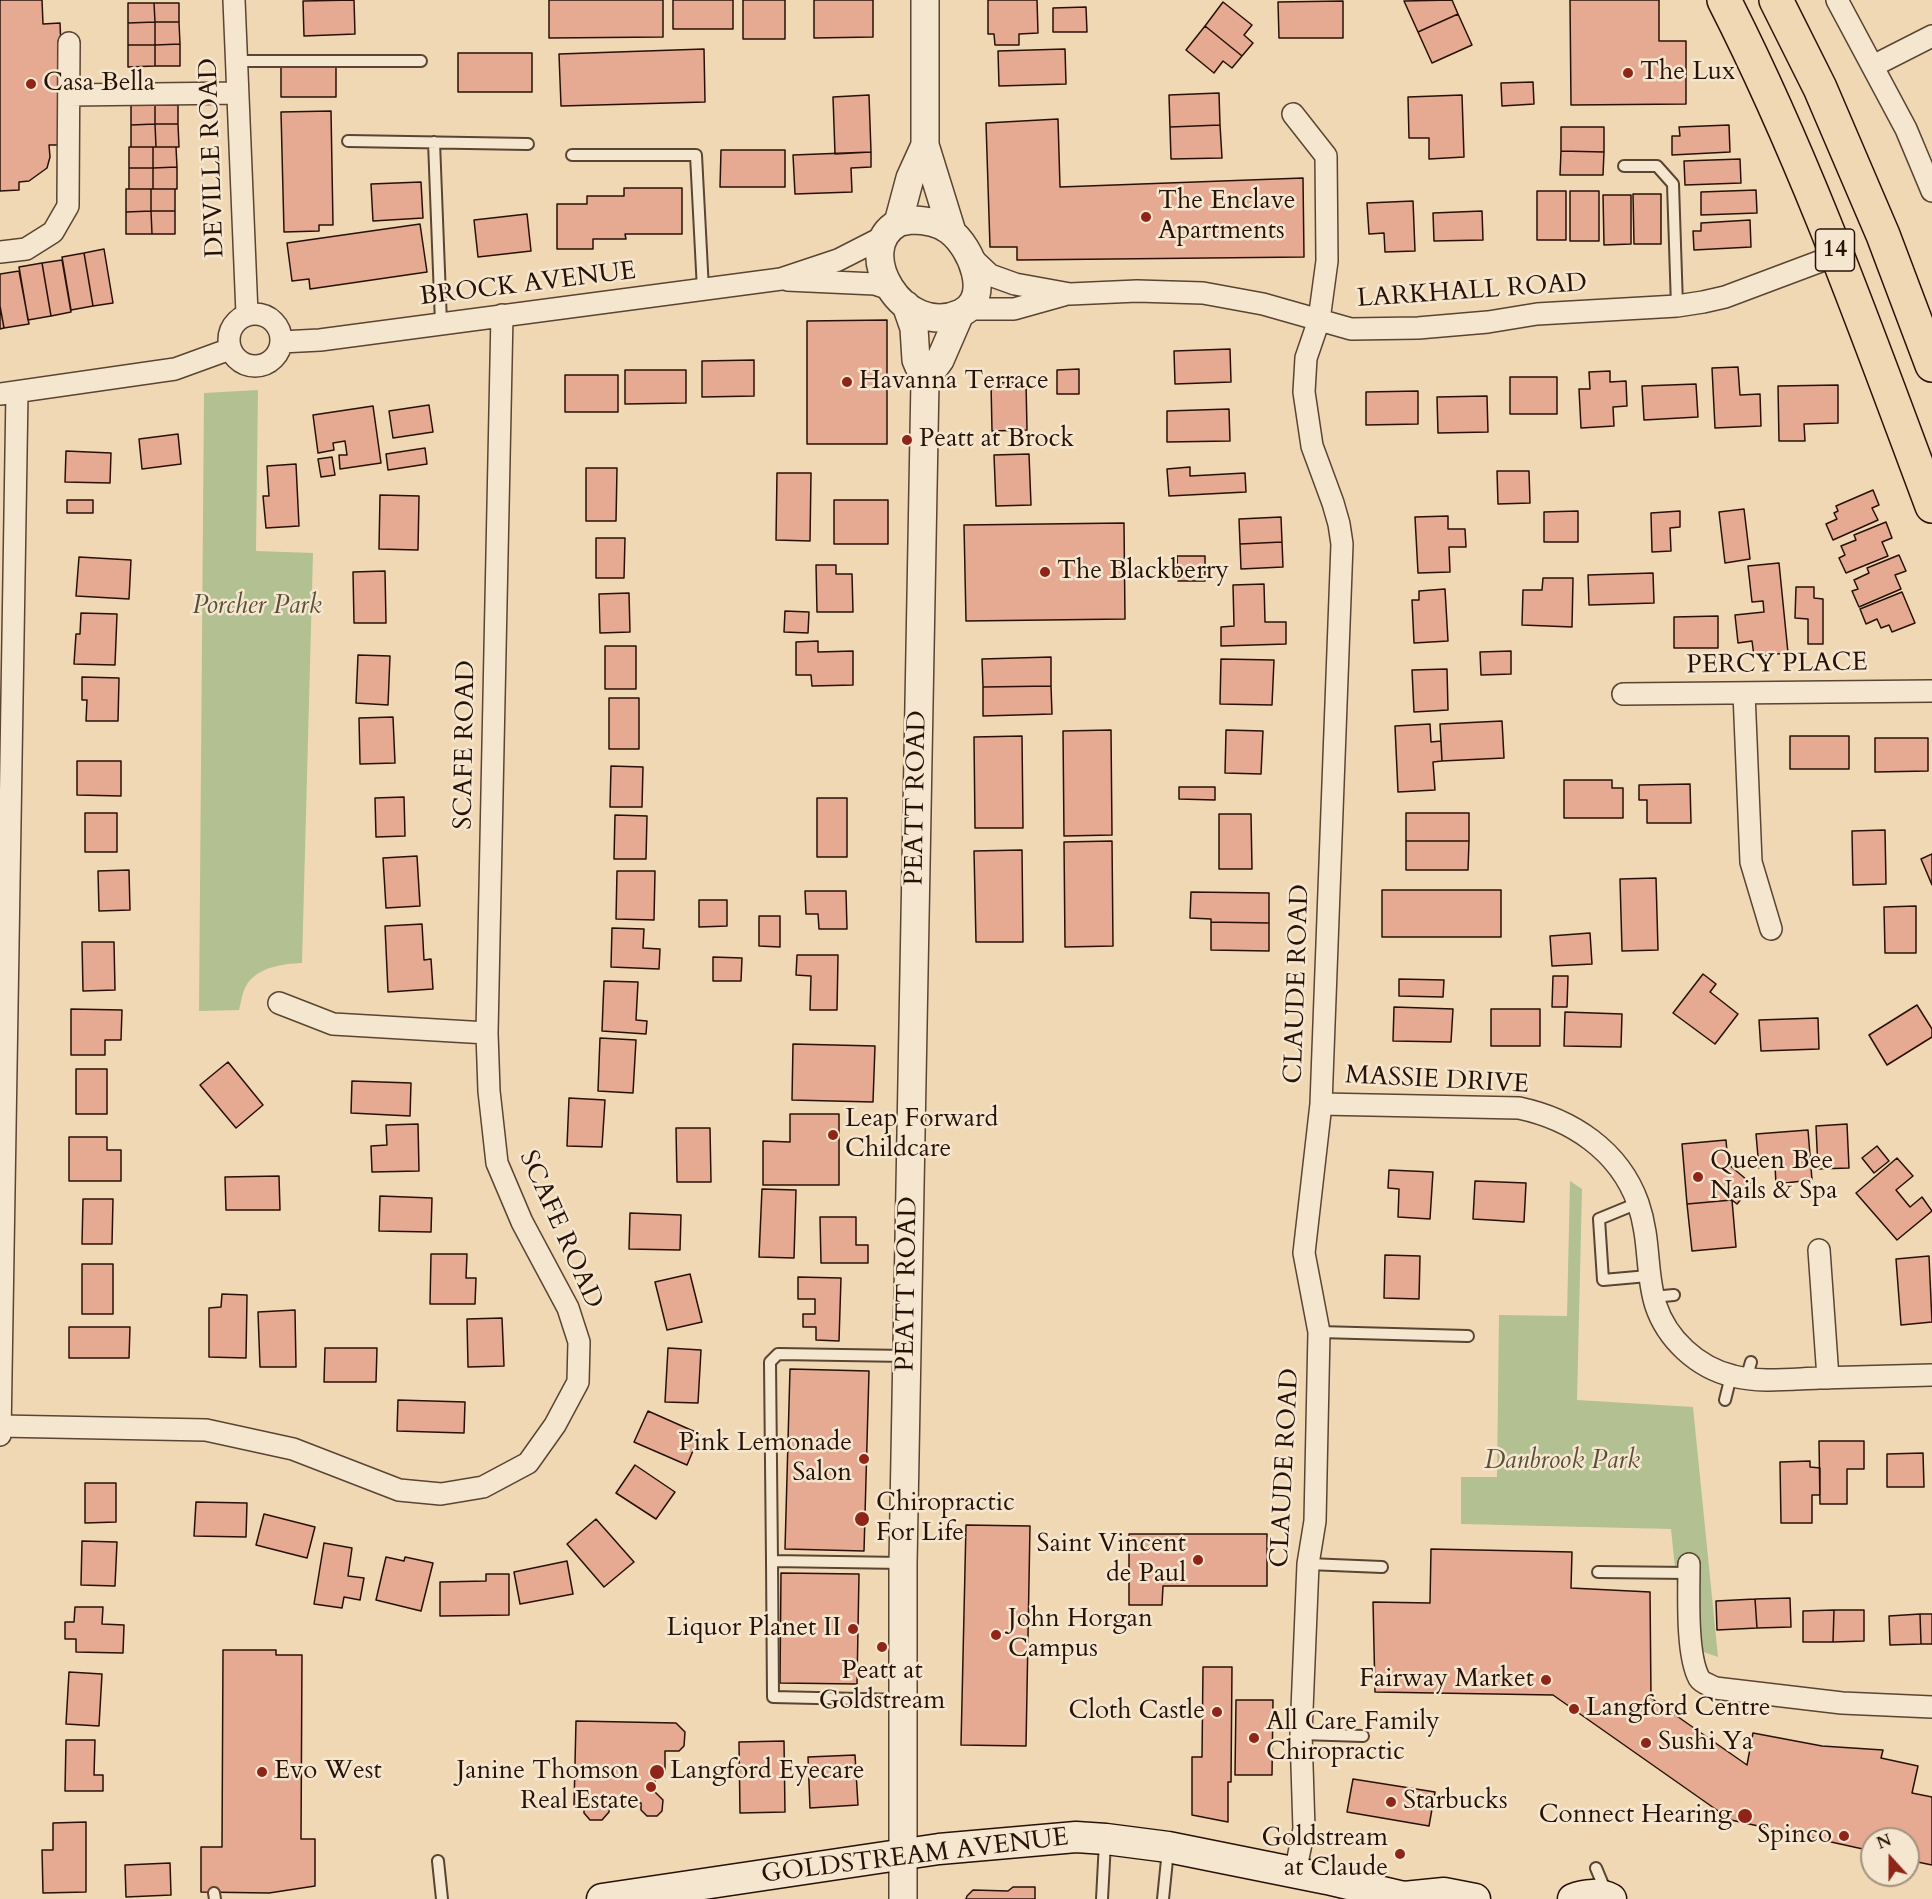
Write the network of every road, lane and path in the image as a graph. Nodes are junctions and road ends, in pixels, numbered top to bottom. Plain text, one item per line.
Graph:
1 (234, 0) edge
2 (925, 0) edge
3 (1724, 0) edge
4 (1776, 0) edge
5 (1837, 0) edge
6 (1932, 36) edge
7 (69, 43) dead end
8 (236, 61) junction
9 (421, 61) dead end
10 (1873, 66) junction
11 (237, 93) junction
12 (70, 95) junction
13 (1293, 114) dead end
14 (348, 141) dead end
15 (434, 142) junction
16 (528, 144) dead end
17 (925, 145) junction
18 (573, 155) dead end
19 (1624, 166) dead end
20 (1932, 190) edge
21 (891, 230) junction
22 (952, 232) junction
23 (0, 252) edge
24 (1837, 255) junction
25 (972, 258) junction
26 (781, 279) junction
27 (703, 290) junction
28 (1070, 294) junction
29 (898, 297) junction
30 (1677, 306) junction
31 (963, 312) junction
32 (247, 314) junction
33 (502, 315) junction
34 (1319, 320) junction
35 (441, 324) junction
36 (281, 342) junction
37 (230, 348) junction
38 (1932, 365) edge
39 (925, 381) junction
40 (8, 393) edge
41 (1932, 506) edge
42 (1932, 691) edge
43 (1744, 693) junction
44 (1623, 694) dead end
45 (1771, 929) dead end
46 (279, 1003) dead end
47 (487, 1033) junction
48 (1321, 1104) junction
49 (1638, 1203) junction
50 (1820, 1250) dead end
51 (1650, 1286) junction
52 (1674, 1295) dead end
53 (1318, 1332) junction
54 (1468, 1336) dead end
55 (907, 1356) junction
56 (1743, 1372) junction
57 (1932, 1375) edge
58 (1828, 1378) junction
59 (1725, 1400) dead end
60 (0, 1426) edge
61 (0, 1435) edge
62 (772, 1561) junction
63 (903, 1563) junction
64 (1308, 1564) junction
65 (1382, 1567) dead end
66 (1689, 1568) joint
67 (1598, 1572) dead end
68 (903, 1700) junction
69 (1932, 1707) edge
70 (1301, 1734) junction
71 (1363, 1736) dead end
72 (1106, 1839) junction
73 (1168, 1847) junction
74 (903, 1854) junction
75 (438, 1861) dead end
76 (1295, 1873) junction
77 (1406, 1898) edge
78 (442, 1899) edge
79 (602, 1899) edge
80 (903, 1899) edge
81 (1102, 1899) edge
82 (1163, 1899) edge
83 (1475, 1899) edge

1 - 8 street, DEVILLE ROAD
2 - 17 street
3 - 24 main road, 14
4 - 38 main road, 14
5 - 10 street
6 - 10 street
7 - 12 street
8 - 9 lane
8 - 11 street, DEVILLE ROAD
10 - 20 street
11 - 12 street
11 - 32 street, DEVILLE ROAD
12 - 23 street
13 - 34 street, CLAUDE ROAD
14 - 15 lane
15 - 16 lane
15 - 35 lane
17 - 21 street
17 - 22 street
18 - 27 lane
19 - 30 lane
21 - 22 street
21 - 26 street, BROCK AVENUE
21 - 29 street
22 - 25 street
24 - 30 street, LARKHALL ROAD
24 - 41 main road, 14
25 - 28 street, LARKHALL ROAD
25 - 31 street
26 - 27 street, BROCK AVENUE
26 - 29 street, BROCK AVENUE
27 - 33 street, BROCK AVENUE
28 - 31 street, LARKHALL ROAD
28 - 34 street, LARKHALL ROAD
29 - 31 street
29 - 39 street, PEATT ROAD
30 - 34 street, LARKHALL ROAD
31 - 39 street
32 - 36 street
32 - 37 street
33 - 35 street, BROCK AVENUE
33 - 47 street, SCAFE ROAD
34 - 48 street, CLAUDE ROAD
35 - 36 street, BROCK AVENUE
36 - 37 street
37 - 40 street
39 - 55 street, PEATT ROAD
40 - 60 street
42 - 43 street, PERCY PLACE
43 - 44 street, PERCY PLACE
43 - 45 street
46 - 47 street
47 - 60 street, SCAFE ROAD
48 - 49 street, MASSIE DRIVE
48 - 53 street, CLAUDE ROAD
49 - 51 street, MASSIE DRIVE
49 - 51 lane
50 - 58 street
51 - 52 lane
51 - 56 street, MASSIE DRIVE
53 - 54 lane
53 - 64 street, CLAUDE ROAD
55 - 62 lane
55 - 63 street, PEATT ROAD
56 - 58 street, MASSIE DRIVE
56 - 59 lane
57 - 58 street, MASSIE DRIVE
60 - 61 street
62 - 63 lane
62 - 68 lane
63 - 68 street, PEATT ROAD
64 - 65 lane
64 - 70 street, CLAUDE ROAD
66 - 67 lane
66 - 69 street
68 - 74 street, PEATT ROAD
70 - 71 lane
70 - 76 street, CLAUDE ROAD
72 - 73 main road, GOLDSTREAM AVENUE
72 - 74 main road, GOLDSTREAM AVENUE
72 - 81 lane
73 - 76 main road, GOLDSTREAM AVENUE
73 - 82 lane
74 - 79 main road, GOLDSTREAM AVENUE
74 - 80 street, PEATT ROAD
75 - 78 lane
76 - 77 main road, GOLDSTREAM AVENUE
77 - 83 main road, GOLDSTREAM AVENUE

